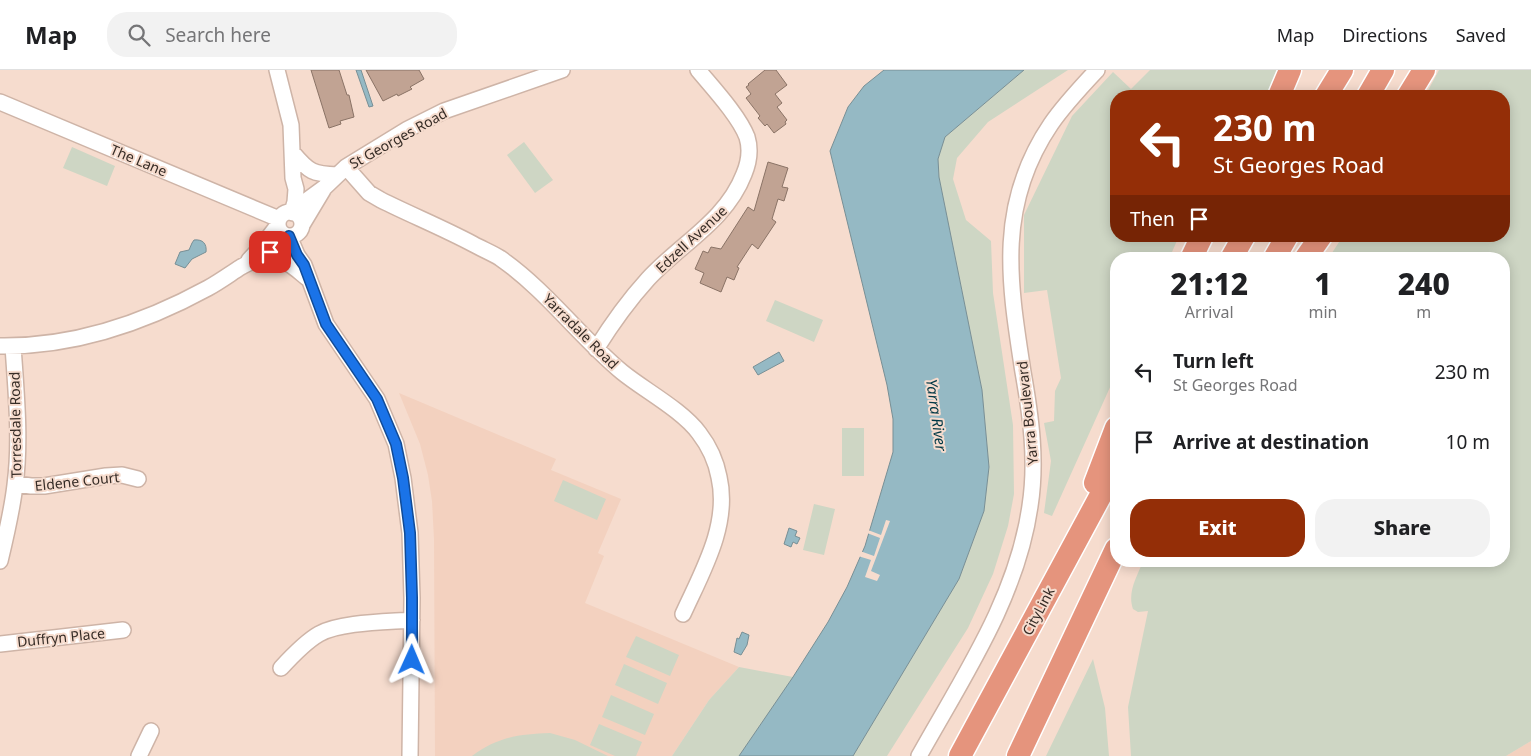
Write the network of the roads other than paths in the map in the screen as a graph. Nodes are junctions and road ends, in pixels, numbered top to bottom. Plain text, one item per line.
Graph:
1 (277, 70) edge
2 (562, 70) edge
3 (698, 70) edge
4 (1097, 70) edge
5 (1290, 70) edge
6 (1342, 70) edge
7 (1383, 70) edge
8 (1424, 70) edge
9 (1282, 90) edge
10 (1330, 90) edge
11 (1371, 90) edge
12 (1412, 90) edge
13 (0, 102) edge
14 (293, 153) junction
15 (342, 171) junction
16 (289, 223) junction
17 (261, 258) junction
18 (243, 266) junction
19 (306, 272) junction
20 (7, 346) edge
21 (596, 349) junction
22 (1110, 443) edge
23 (1110, 477) edge
24 (138, 479) dead end
25 (16, 484) junction
26 (5, 518) edge
27 (0, 561) edge
28 (1110, 561) edge
29 (1117, 567) edge
30 (1060, 572) junction
31 (683, 614) dead end
32 (412, 620) junction
33 (123, 630) dead end
34 (0, 644) edge
35 (281, 668) dead end
36 (1048, 690) junction
37 (151, 731) dead end
38 (139, 756) edge
39 (410, 756) edge
40 (919, 756) edge
41 (960, 756) edge
42 (1018, 756) edge

1 - 14 street
2 - 15 street, St Georges Road
3 - 21 street, Edzell Avenue
4 - 40 street, Yarra Boulevard
5 - 9 highway
6 - 10 highway
7 - 11 highway
8 - 12 highway
13 - 16 street, The Lane
14 - 15 street
14 - 16 street
15 - 16 street, St Georges Road
15 - 21 street, Yarradale Road
16 - 17 street, St Georges Road
16 - 18 street, St Georges Road
16 - 19 street
17 - 18 street, St Georges Road
17 - 19 street
18 - 20 street, St Georges Road
19 - 32 street
20 - 25 street, Torresdale Road
21 - 31 street, Yarradale Road
22 - 30 highway
23 - 30 highway, CityLink
24 - 25 street, Eldene Court
25 - 26 street, Torresdale Road
26 - 27 street, Torresdale Road
28 - 36 highway
29 - 36 highway
30 - 41 highway, CityLink
32 - 35 street
32 - 39 street
33 - 34 street, Duffryn Place
36 - 42 highway
37 - 38 street

